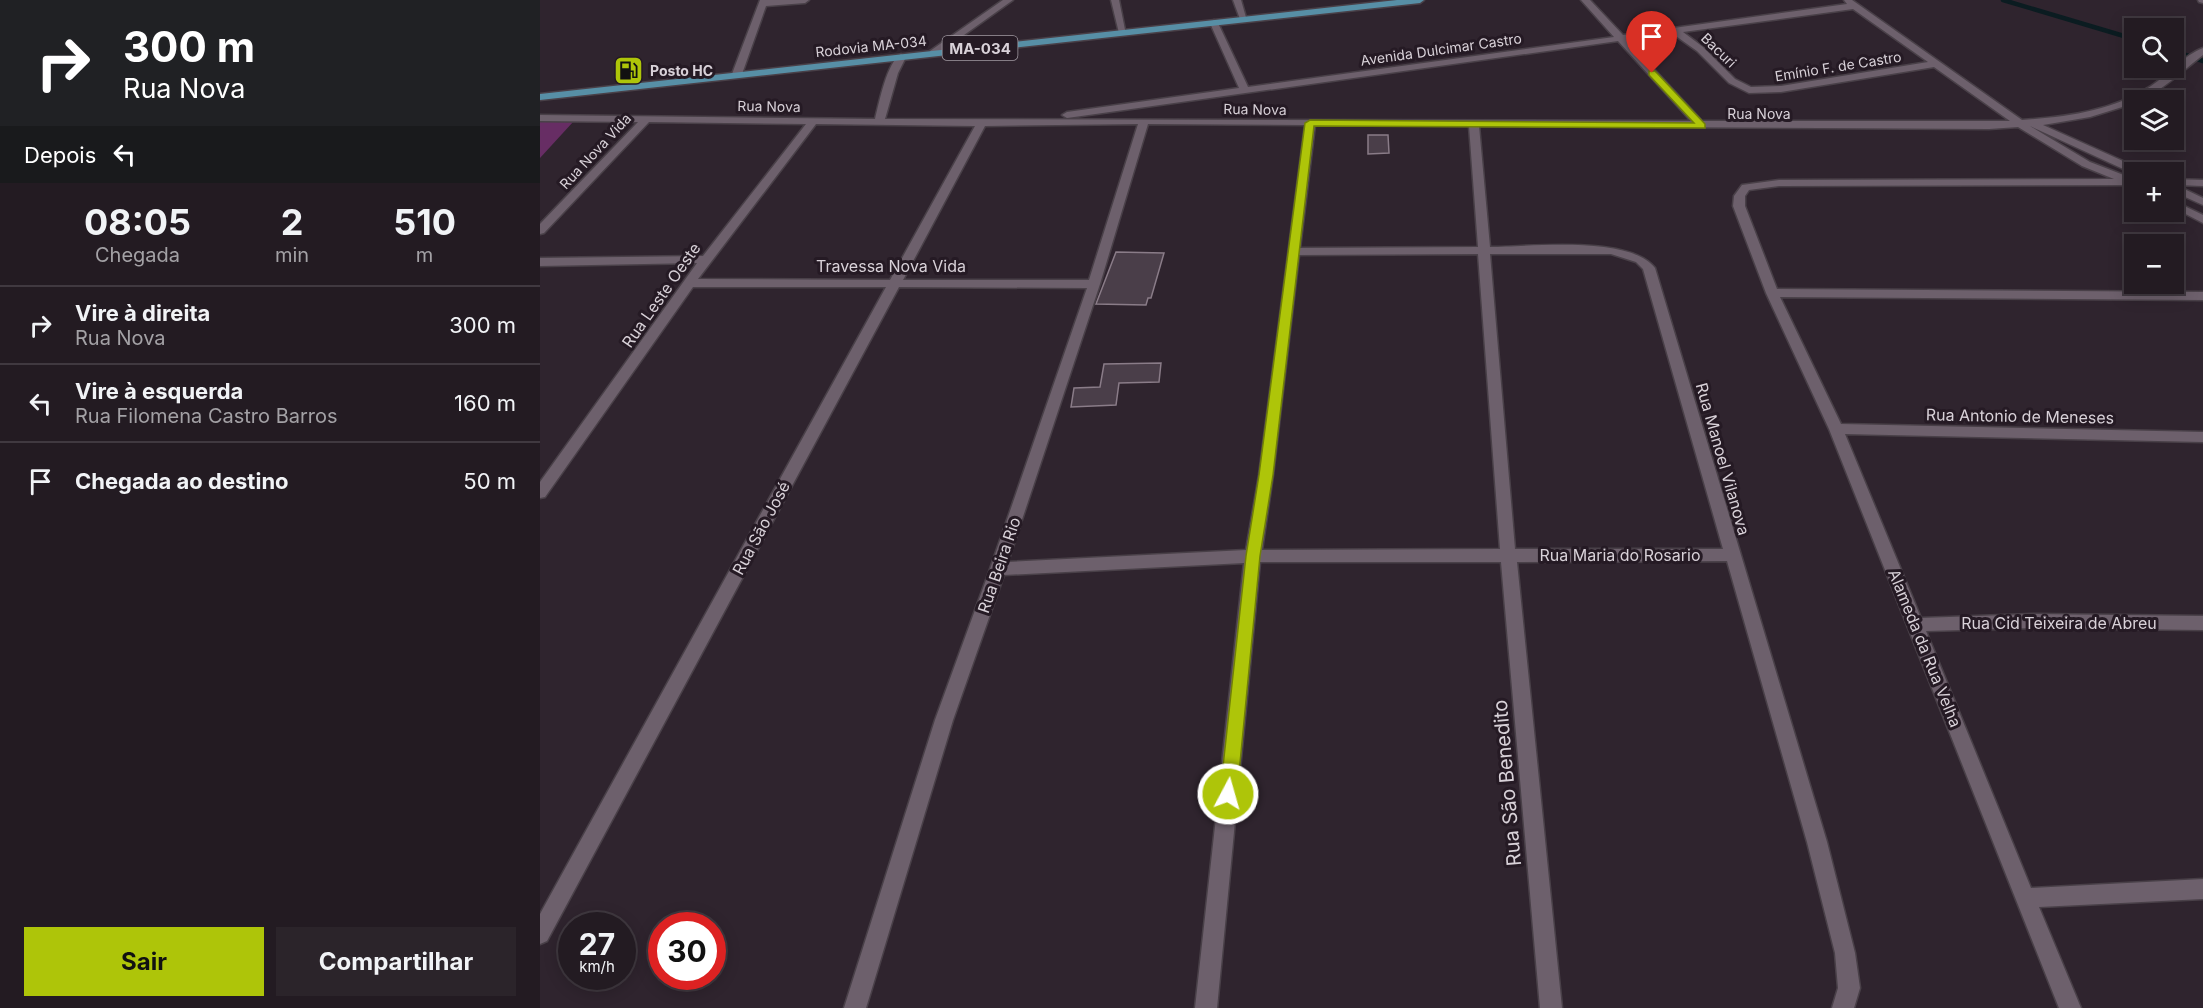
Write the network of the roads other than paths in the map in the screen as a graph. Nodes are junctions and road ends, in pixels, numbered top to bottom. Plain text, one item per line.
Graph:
1 (805, 0) edge
2 (1009, 0) edge
3 (1115, 0) edge
4 (1237, 0) edge
5 (1420, 0) edge
6 (1585, 0) edge
7 (764, 2) edge
8 (1371, 3) edge
9 (1851, 3) edge
10 (1244, 19) junction
11 (1214, 23) junction
12 (1675, 31) junction
13 (1123, 33) junction
14 (1620, 38) junction
15 (2201, 52) edge
16 (933, 53) junction
17 (901, 57) junction
18 (1935, 64) junction
19 (737, 74) junction
20 (1244, 89) junction
21 (1744, 89) joint
22 (540, 98) edge
23 (540, 118) edge
24 (647, 118) junction
25 (814, 120) junction
26 (2015, 120) junction
27 (879, 121) junction
28 (1144, 121) junction
29 (1032, 122) junction
30 (982, 123) junction
31 (1310, 123) junction
32 (2033, 123) junction
33 (1474, 124) junction
34 (1701, 126) junction
35 (2124, 165) edge
36 (2124, 179) edge
37 (2184, 182) edge
38 (2124, 183) edge
39 (2203, 183) edge
40 (2184, 193) edge
41 (2203, 202) edge
42 (2184, 210) edge
43 (2203, 220) edge
44 (540, 231) edge
45 (1483, 251) junction
46 (1293, 252) junction
47 (706, 259) junction
48 (540, 262) edge
49 (896, 282) junction
50 (689, 283) junction
51 (1094, 284) junction
52 (1772, 293) junction
53 (2203, 296) edge
54 (1836, 429) junction
55 (2203, 437) edge
56 (540, 493) edge
57 (1508, 554) junction
58 (1731, 555) junction
59 (1253, 556) junction
60 (998, 569) junction
61 (2203, 623) edge
62 (1916, 625) junction
63 (2203, 889) edge
64 (2026, 898) junction
65 (540, 934) edge
66 (855, 1008) edge
67 (1206, 1008) edge
68 (1551, 1008) edge
69 (1843, 1008) edge
70 (2070, 1008) edge

1 - 7 street
2 - 16 street
3 - 13 street
4 - 10 street
5 - 8 main road, Rodovia MA-034 / MA-034
6 - 14 street
7 - 19 street
8 - 10 main road, Rodovia MA-034 / MA-034
9 - 12 street, Avenida Dulcimar Castro
9 - 18 street
10 - 11 main road, Rodovia MA-034 / MA-034
11 - 13 main road, Rodovia MA-034 / MA-034
11 - 20 street
12 - 14 street, Avenida Dulcimar Castro
12 - 21 street, Bacuri
13 - 16 main road, Rodovia MA-034 / MA-034
14 - 20 street, Avenida Dulcimar Castro
14 - 34 street
15 - 32 street
16 - 17 main road, Rodovia MA-034 / MA-034
17 - 19 main road, Rodovia MA-034 / MA-034
17 - 27 street
18 - 21 street, Emínio F. de Castro
18 - 26 street
19 - 22 main road, Rodovia MA-034 / MA-034
20 - 29 street, Avenida Dulcimar Castro
23 - 24 street, Rua Nova
24 - 25 street, Rua Nova
24 - 44 street, Rua Nova Vida
25 - 27 street, Rua Nova
25 - 47 street, Rua Leste Oeste
26 - 32 street
26 - 34 street, Rua Nova
26 - 36 street, Alameda da Rua Velha
27 - 30 street, Rua Nova
28 - 29 street, Rua Nova
28 - 31 street, Rua Nova
28 - 51 street, Rua Beira Rio
29 - 30 street, Rua Nova
30 - 49 street, Rua São José
31 - 33 street, Rua Nova
31 - 46 street
32 - 35 street
33 - 34 street, Rua Nova
33 - 45 street, Rua São Benedito
37 - 39 street
38 - 52 street, Alameda da Rua Velha
40 - 41 street
42 - 43 street
45 - 46 street, Rua Manoel Vilanova
45 - 57 street, Rua São Benedito
45 - 58 street, Rua Manoel Vilanova
46 - 59 street
47 - 48 street
47 - 50 street, Rua Leste Oeste
49 - 50 street, Travessa Nova Vida
49 - 51 street, Travessa Nova Vida
49 - 65 street, Rua São José
50 - 56 street, Rua Leste Oeste
51 - 60 street, Rua Beira Rio
52 - 53 street
52 - 54 street, Alameda da Rua Velha
54 - 55 street, Rua Antonio de Meneses
54 - 62 street, Alameda da Rua Velha
57 - 58 street, Rua Maria do Rosario
57 - 59 street, Rua Maria do Rosario
57 - 68 street, Rua São Benedito
58 - 69 street, Rua Manoel Vilanova
59 - 60 street, Rua Maria do Rosario
59 - 67 street
60 - 66 street, Rua Beira Rio
61 - 62 street, Rua Cid Teixeira de Abreu
62 - 64 street, Alameda da Rua Velha
63 - 64 street
64 - 70 street, Alameda da Rua Velha

